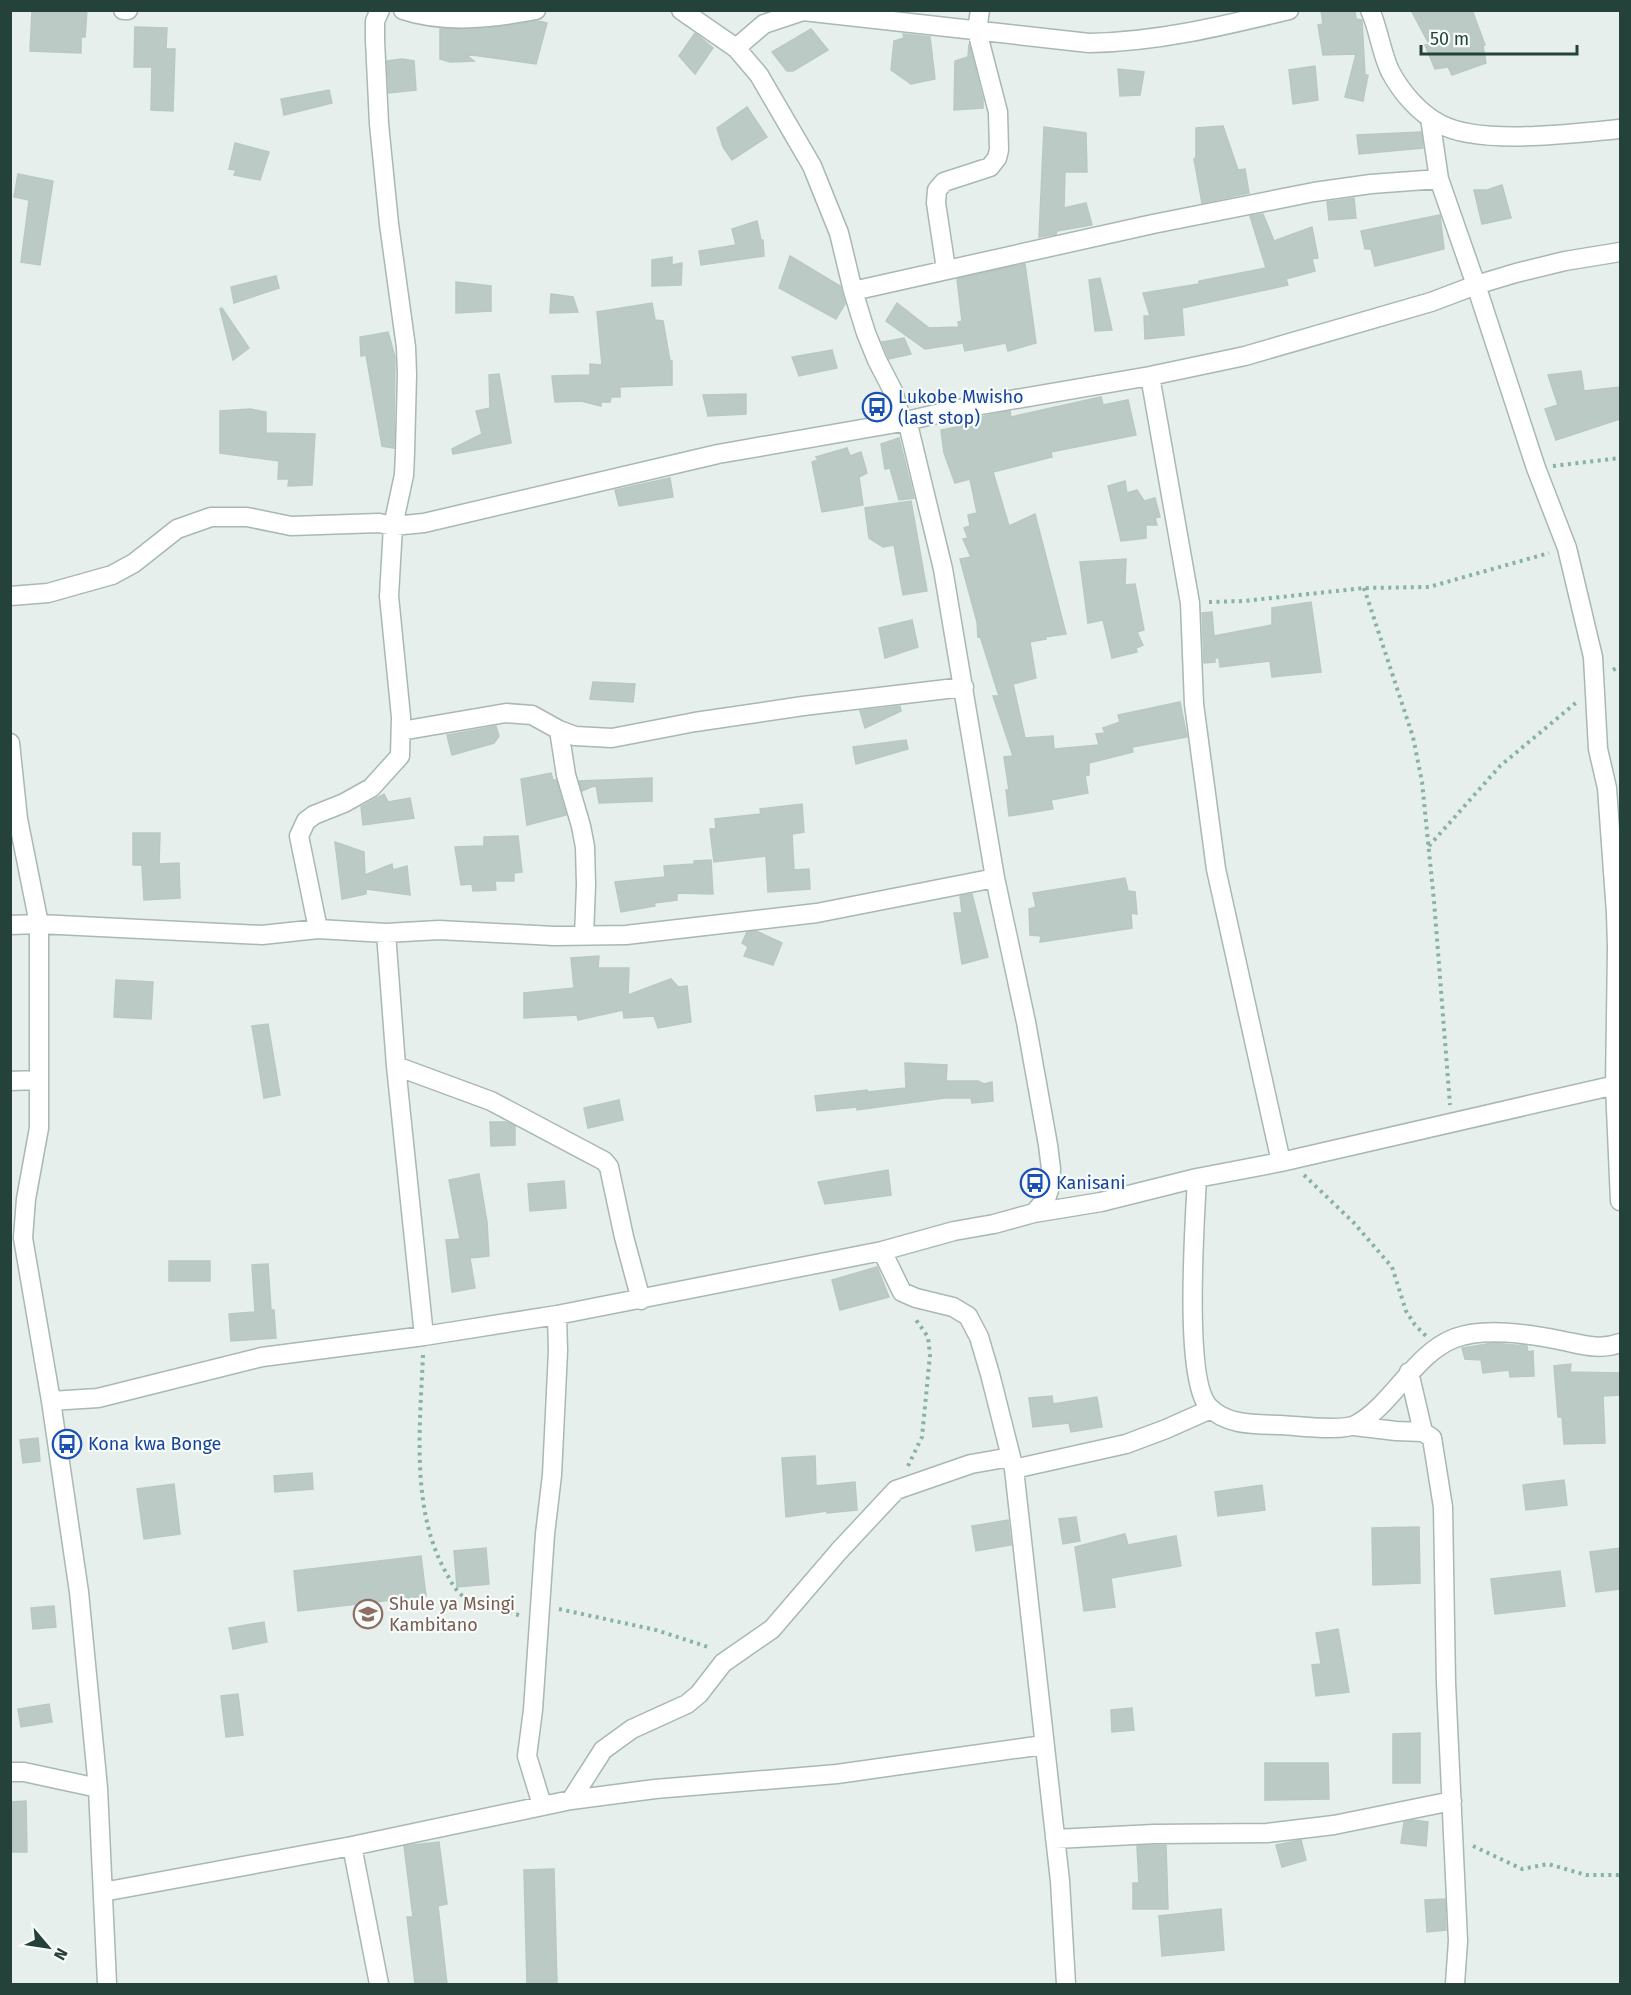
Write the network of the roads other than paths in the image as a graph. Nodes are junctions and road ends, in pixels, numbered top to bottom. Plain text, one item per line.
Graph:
1 (380, 10) edge
2 (403, 10) edge
3 (536, 10) edge
4 (681, 10) edge
5 (980, 10) edge
6 (1289, 10) edge
7 (1370, 10) edge
8 (803, 11) edge
9 (977, 30) junction
10 (736, 48) junction
11 (1430, 118) junction
12 (1620, 129) edge
13 (1439, 179) junction
14 (1620, 252) edge
15 (946, 269) junction
16 (1476, 285) junction
17 (853, 291) junction
18 (1150, 376) junction
19 (904, 421) junction
20 (393, 526) junction
21 (10, 596) edge
22 (964, 687) junction
23 (559, 730) junction
24 (401, 731) junction
25 (10, 743) edge
26 (995, 878) junction
27 (39, 924) junction
28 (10, 925) edge
29 (318, 929) junction
30 (386, 933) junction
31 (584, 936) junction
32 (396, 1066) junction
33 (39, 1080) junction
34 (10, 1081) edge
35 (1618, 1085) edge
36 (1285, 1161) junction
37 (1197, 1178) junction
38 (1620, 1202) edge
39 (1034, 1213) junction
40 (17, 1239) edge
41 (882, 1251) junction
42 (641, 1300) junction
43 (556, 1315) junction
44 (424, 1336) junction
45 (1620, 1343) edge
46 (1409, 1372) junction
47 (51, 1401) junction
48 (1211, 1409) junction
49 (1354, 1426) junction
50 (1423, 1432) junction
51 (1012, 1463) junction
52 (1043, 1745) junction
53 (10, 1772) edge
54 (98, 1788) junction
55 (571, 1800) junction
56 (1452, 1801) junction
57 (542, 1804) junction
58 (1055, 1839) junction
59 (352, 1846) junction
60 (103, 1892) junction
61 (107, 1984) edge
62 (379, 1984) edge
63 (1066, 1984) edge
64 (1455, 1984) edge

1 - 20 street
2 - 3 street
4 - 10 street
5 - 9 street
6 - 9 street
7 - 11 street
8 - 9 street
8 - 10 street
9 - 15 street
10 - 17 street
11 - 12 street
11 - 13 street
13 - 15 street
13 - 16 street
14 - 16 street
15 - 17 street
16 - 18 street
16 - 35 street
17 - 19 street
18 - 19 street
18 - 36 street
19 - 20 street
19 - 22 street
20 - 21 street
20 - 24 street
22 - 23 street
22 - 26 street
23 - 24 street
23 - 31 street
24 - 29 street
25 - 27 street
26 - 31 street
26 - 39 street
27 - 28 street
27 - 29 street
27 - 33 street
29 - 30 street
30 - 31 street
30 - 32 street
32 - 42 street
32 - 44 street
33 - 34 street
33 - 40 street
35 - 36 street
35 - 38 street
36 - 37 street
37 - 39 street
37 - 48 street
39 - 41 street
40 - 47 street
41 - 42 street
41 - 51 street
42 - 43 street
43 - 44 street
43 - 57 street
44 - 47 street
45 - 46 street
46 - 49 street
46 - 50 street
47 - 54 street
48 - 49 street
48 - 51 street
49 - 50 street
50 - 56 street
51 - 52 street
51 - 55 street
52 - 55 street
52 - 58 street
53 - 54 street
54 - 60 street
55 - 57 street
56 - 58 street
56 - 64 street
57 - 59 street
58 - 63 street
59 - 60 street
59 - 62 street
60 - 61 street

